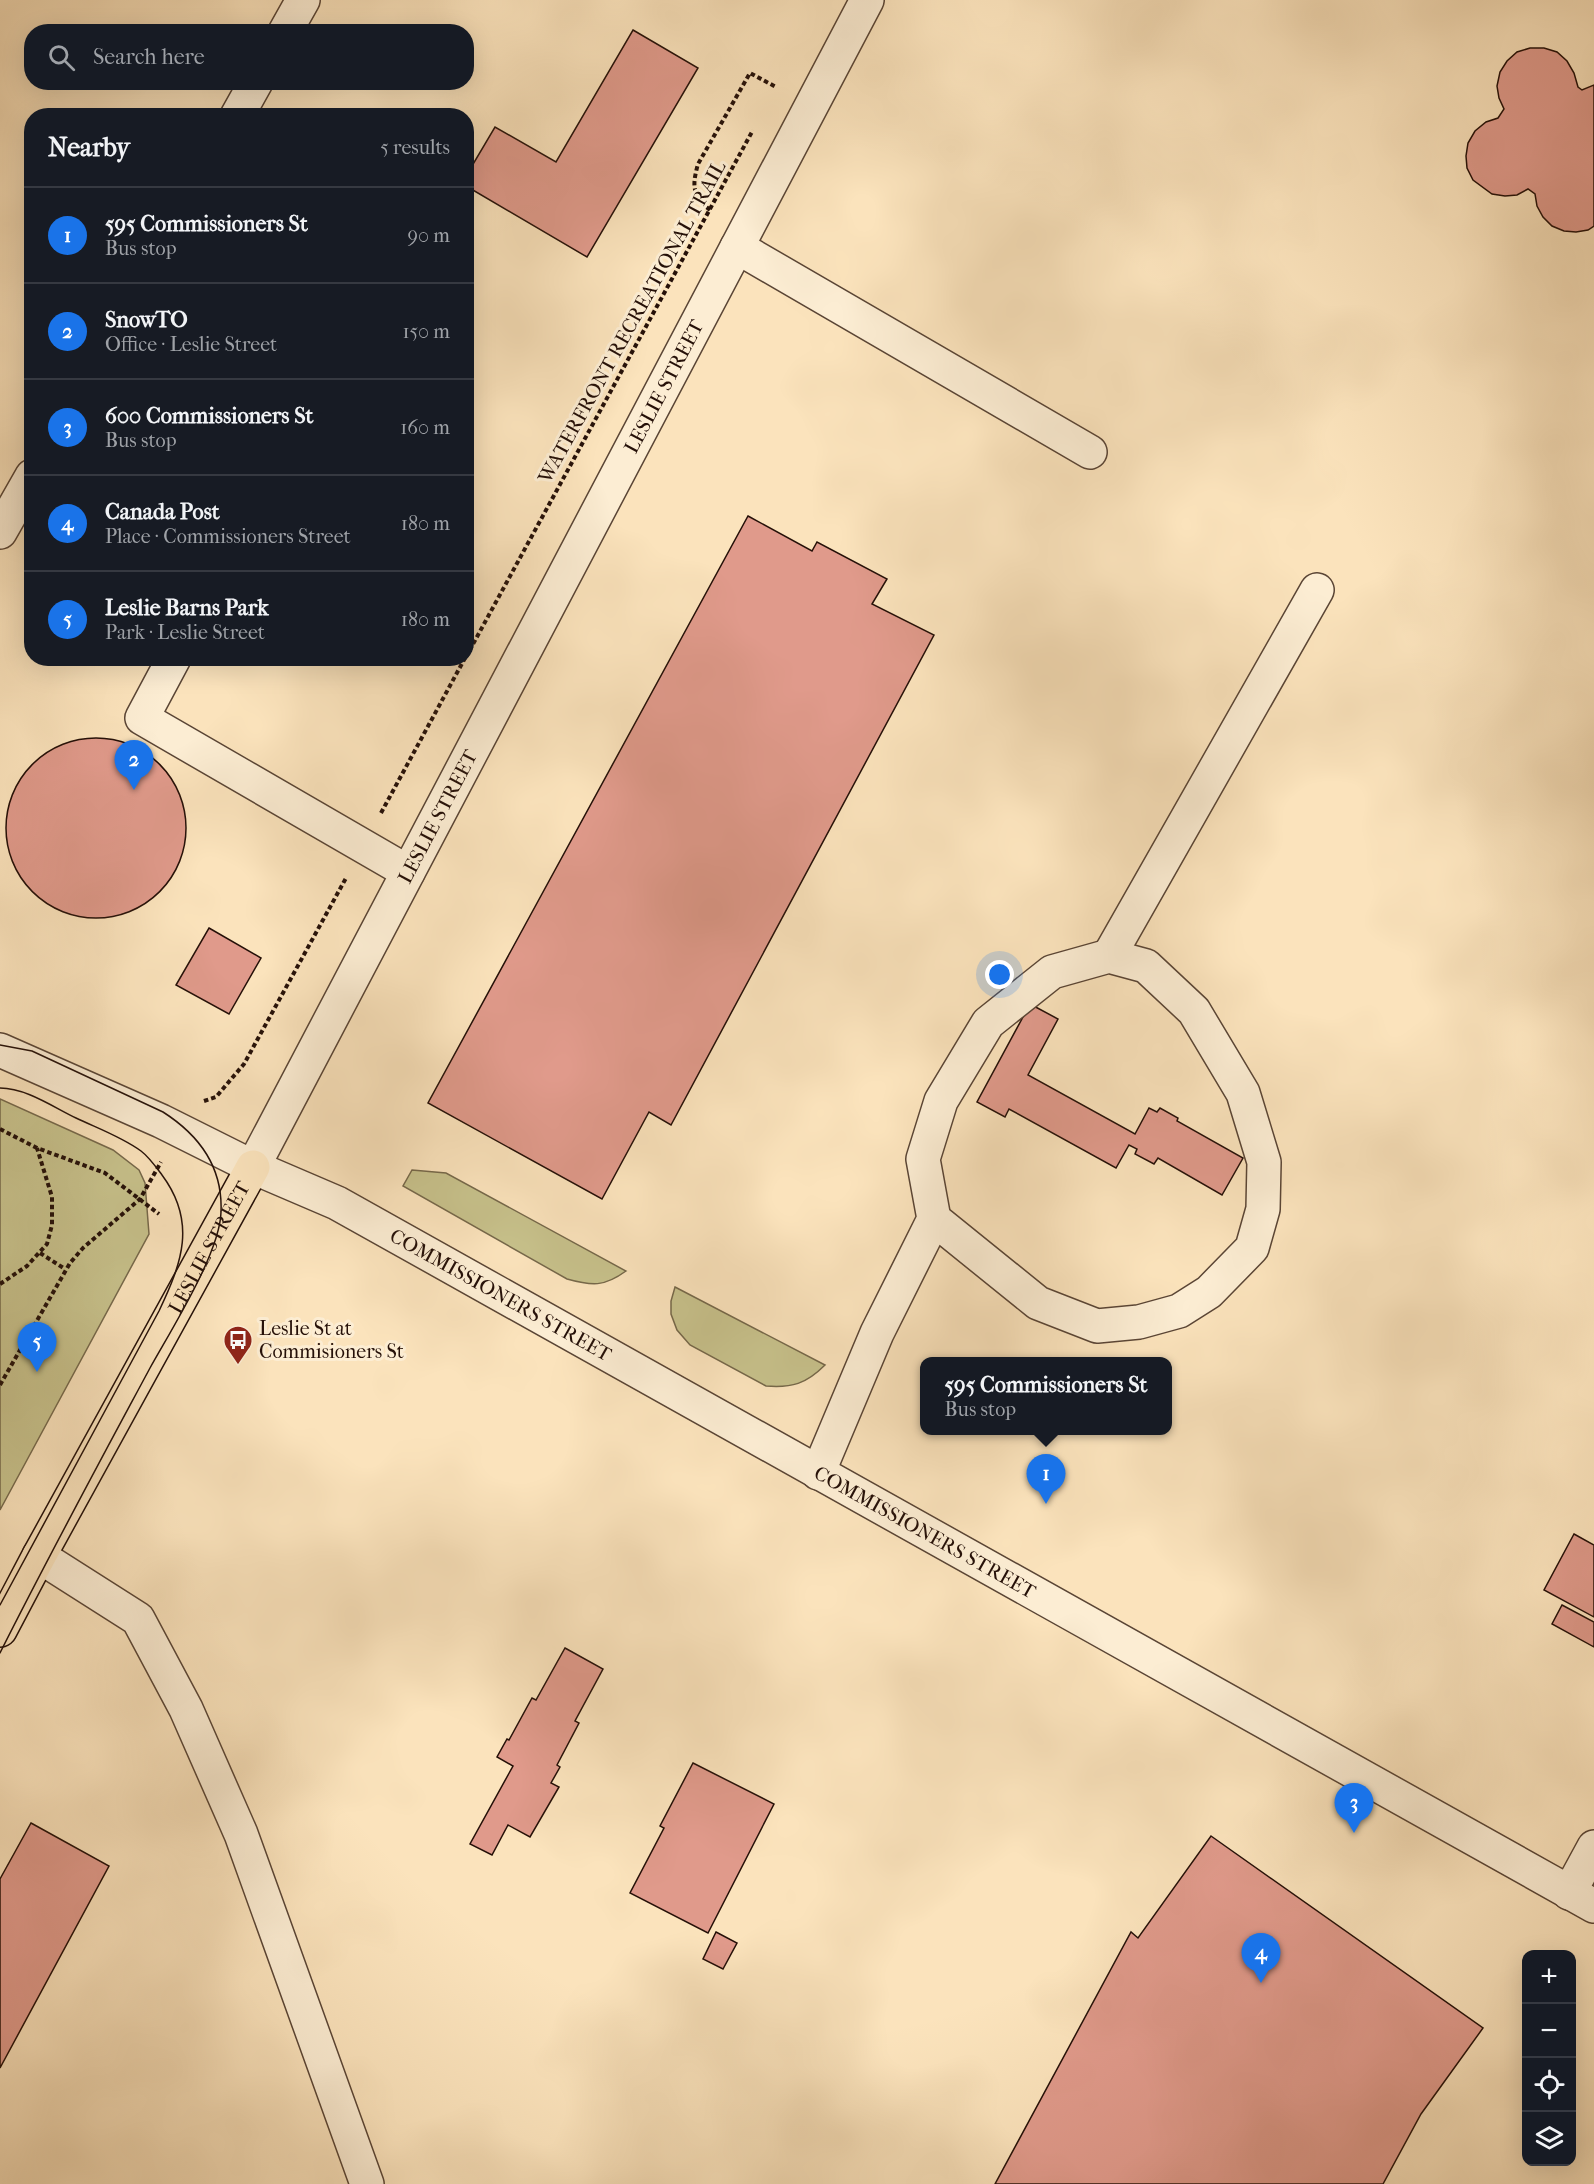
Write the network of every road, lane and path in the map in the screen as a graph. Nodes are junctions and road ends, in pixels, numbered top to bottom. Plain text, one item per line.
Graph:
1 (303, 0) edge
2 (867, 0) edge
3 (290, 24) edge
4 (781, 77) dead end
5 (776, 87) junction
6 (252, 90) edge
7 (771, 97) dead end
8 (241, 108) edge
9 (754, 128) dead end
10 (710, 210) junction
11 (737, 247) junction
12 (1090, 452) dead end
13 (24, 490) edge
14 (0, 532) edge
15 (1317, 590) dead end
16 (474, 642) edge
17 (170, 666) edge
18 (408, 872) junction
19 (1109, 956) junction
20 (0, 1050) edge
21 (0, 1128) edge
22 (37, 1148) junction
23 (253, 1167) junction
24 (140, 1199) junction
25 (159, 1214) dead end
26 (934, 1220) junction
27 (40, 1253) junction
28 (65, 1269) junction
29 (0, 1284) edge
30 (0, 1385) edge
31 (818, 1473) junction
32 (39, 1556) junction
33 (0, 1630) edge
34 (1594, 1846) edge
35 (1581, 1899) edge
36 (367, 2184) edge

1 - 3 street
2 - 11 street, LESLIE STREET
4 - 5 path
5 - 7 path
5 - 10 path
6 - 8 street
9 - 10 path, WATERFRONT RECREATIONAL TRAIL
10 - 16 path, WATERFRONT RECREATIONAL TRAIL
11 - 12 street
11 - 18 street, LESLIE STREET
13 - 14 street
15 - 19 street
17 - 18 street
18 - 23 street, LESLIE STREET
19 - 26 street
19 - 26 street
20 - 23 street, COMMISSIONERS STREET
21 - 22 path
22 - 24 path
22 - 27 path
23 - 31 street, COMMISSIONERS STREET
23 - 32 main road, LESLIE STREET
24 - 25 path
24 - 28 path
26 - 31 street
27 - 28 path
27 - 29 path
28 - 30 path
31 - 35 street, COMMISSIONERS STREET
32 - 33 main road, LESLIE STREET
32 - 36 street
34 - 35 street

